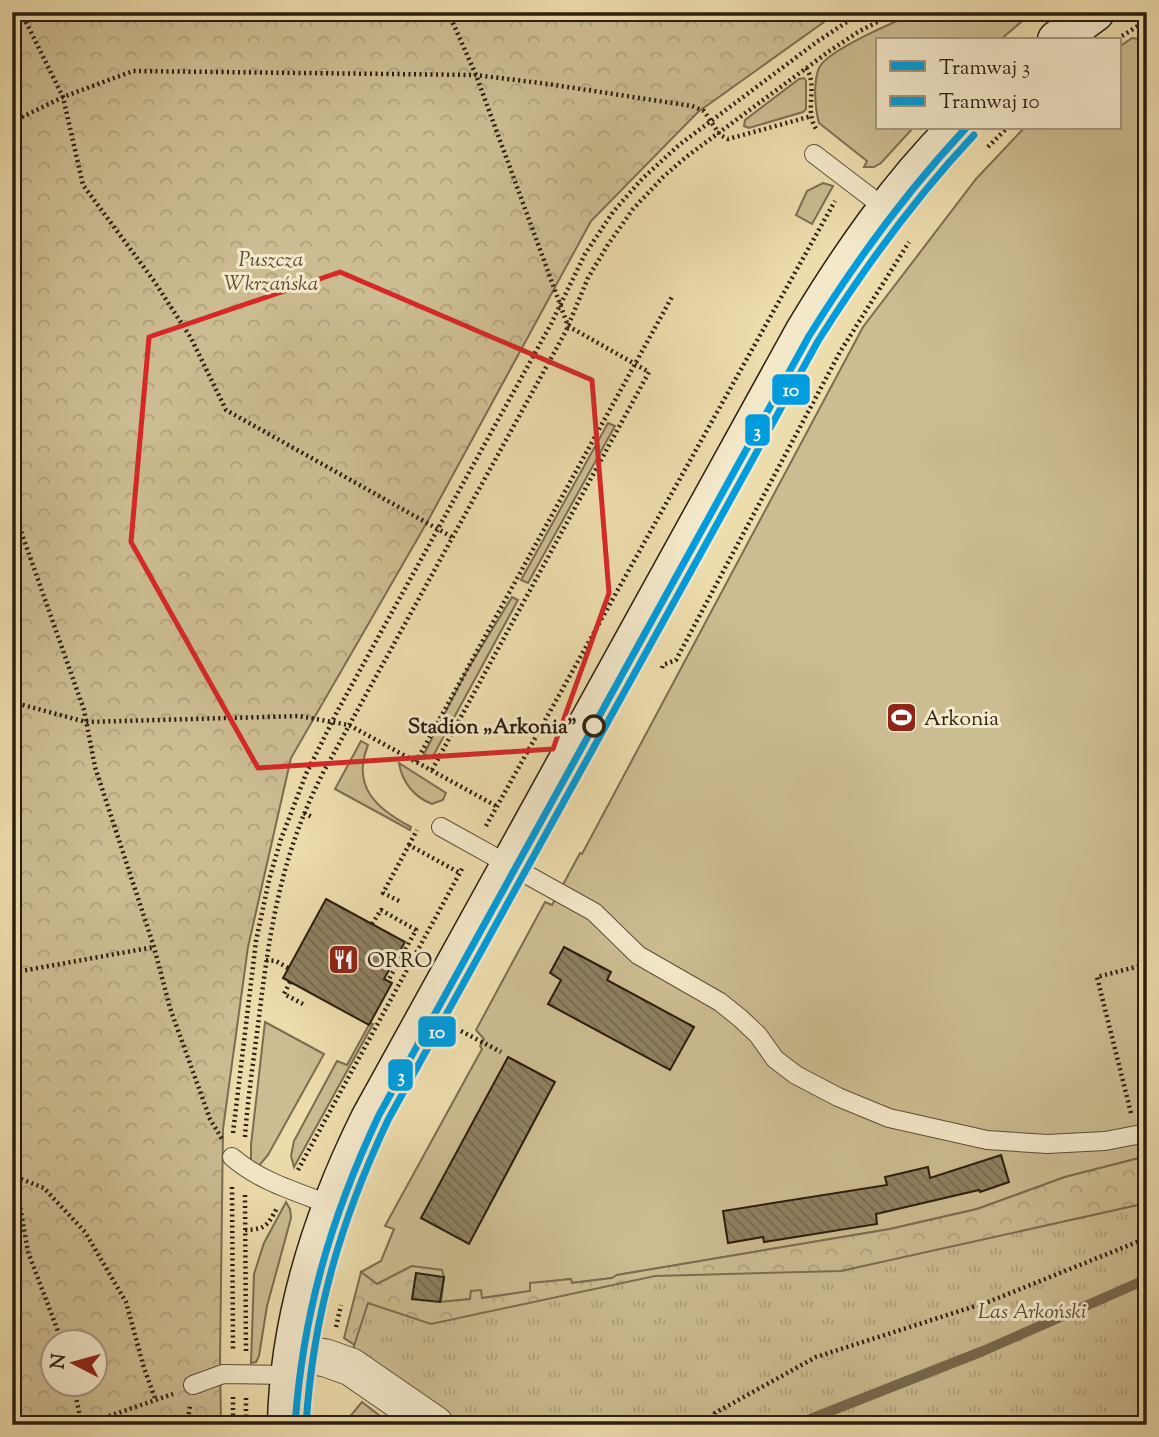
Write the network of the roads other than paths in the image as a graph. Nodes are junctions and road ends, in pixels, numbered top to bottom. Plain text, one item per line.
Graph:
1 (1095, 12) edge
2 (1059, 38) edge
3 (969, 140) edge
4 (814, 154) dead end
5 (886, 209) junction
6 (441, 827) dead end
7 (509, 864) junction
8 (1141, 1134) edge
9 (239, 1162) road end
10 (331, 1205) junction
11 (292, 1364) junction
12 (193, 1385) road end
13 (287, 1425) edge
14 (435, 1425) edge

1 - 2 street
3 - 5 street
4 - 5 lane
5 - 7 street
6 - 7 lane
7 - 8 lane
7 - 10 street
9 - 10 lane
10 - 11 street
11 - 12 lane
11 - 13 street
11 - 14 street

